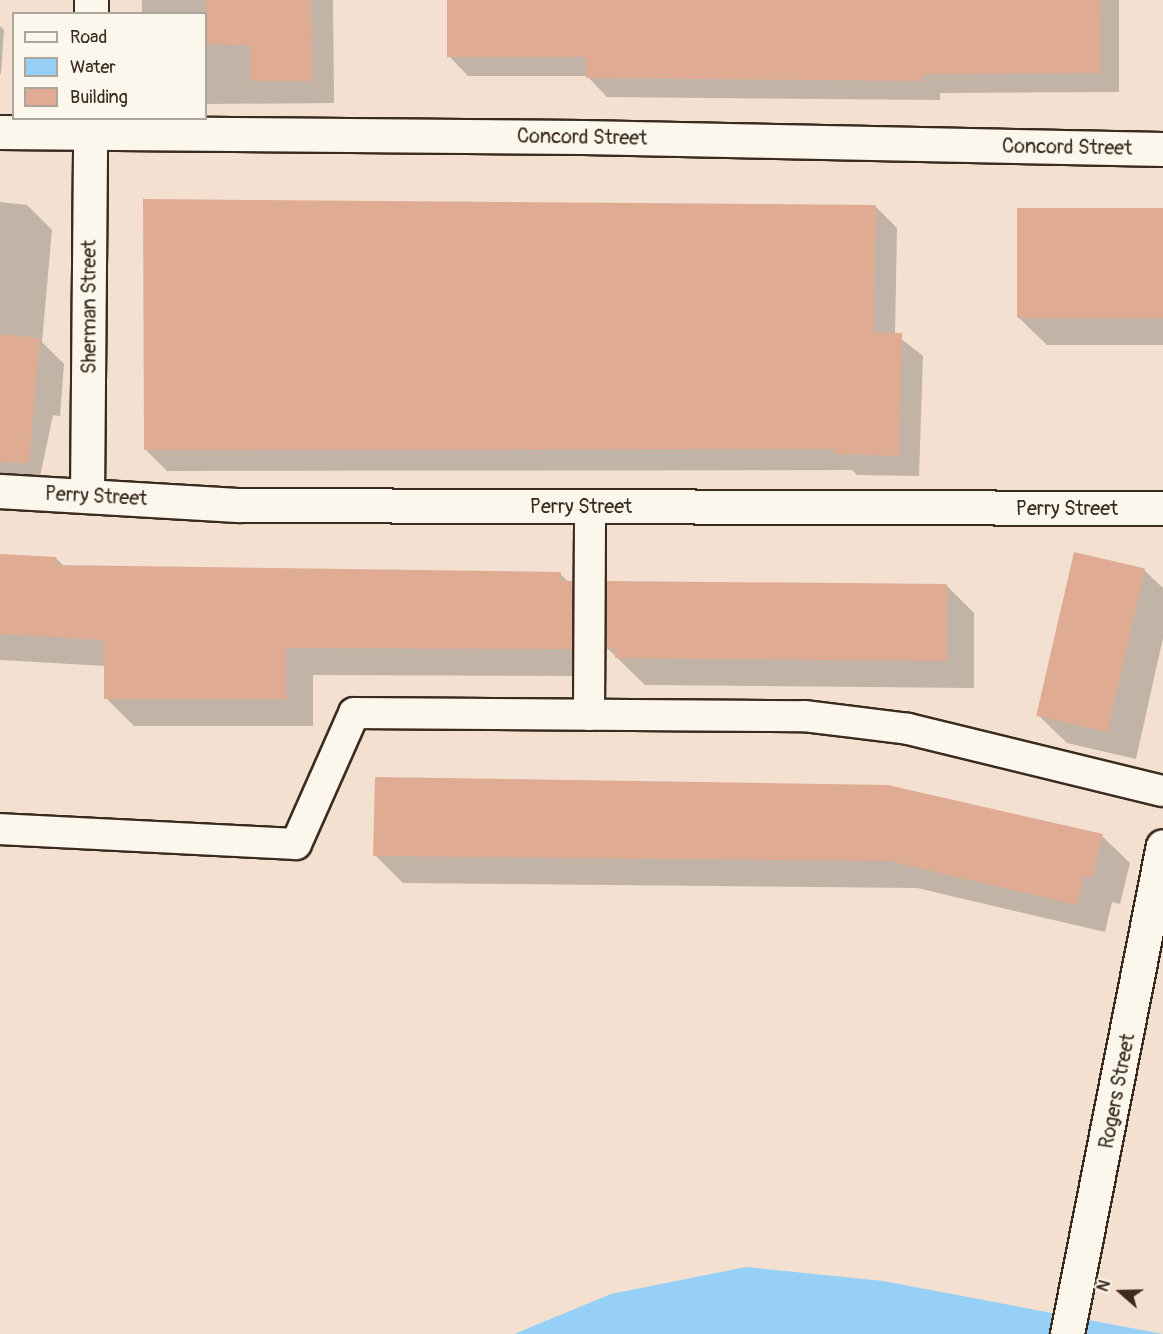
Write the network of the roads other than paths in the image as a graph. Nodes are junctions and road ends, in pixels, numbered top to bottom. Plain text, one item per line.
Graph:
1 (90, 126) edge
2 (0, 132) edge
3 (1163, 149) edge
4 (0, 491) edge
5 (87, 496) junction
6 (590, 506) junction
7 (1163, 508) edge
8 (589, 715) junction
9 (1163, 791) edge
10 (0, 829) edge
11 (1163, 846) edge
12 (1153, 932) edge
13 (1067, 1334) edge

1 - 2 street, Concord Street
1 - 3 street, Concord Street
1 - 5 street, Sherman Street
4 - 5 street, Perry Street
5 - 6 street, Perry Street
6 - 7 street, Perry Street
6 - 8 lane
8 - 9 lane
8 - 10 lane
11 - 12 street, Rogers Street
12 - 13 street, Rogers Street

